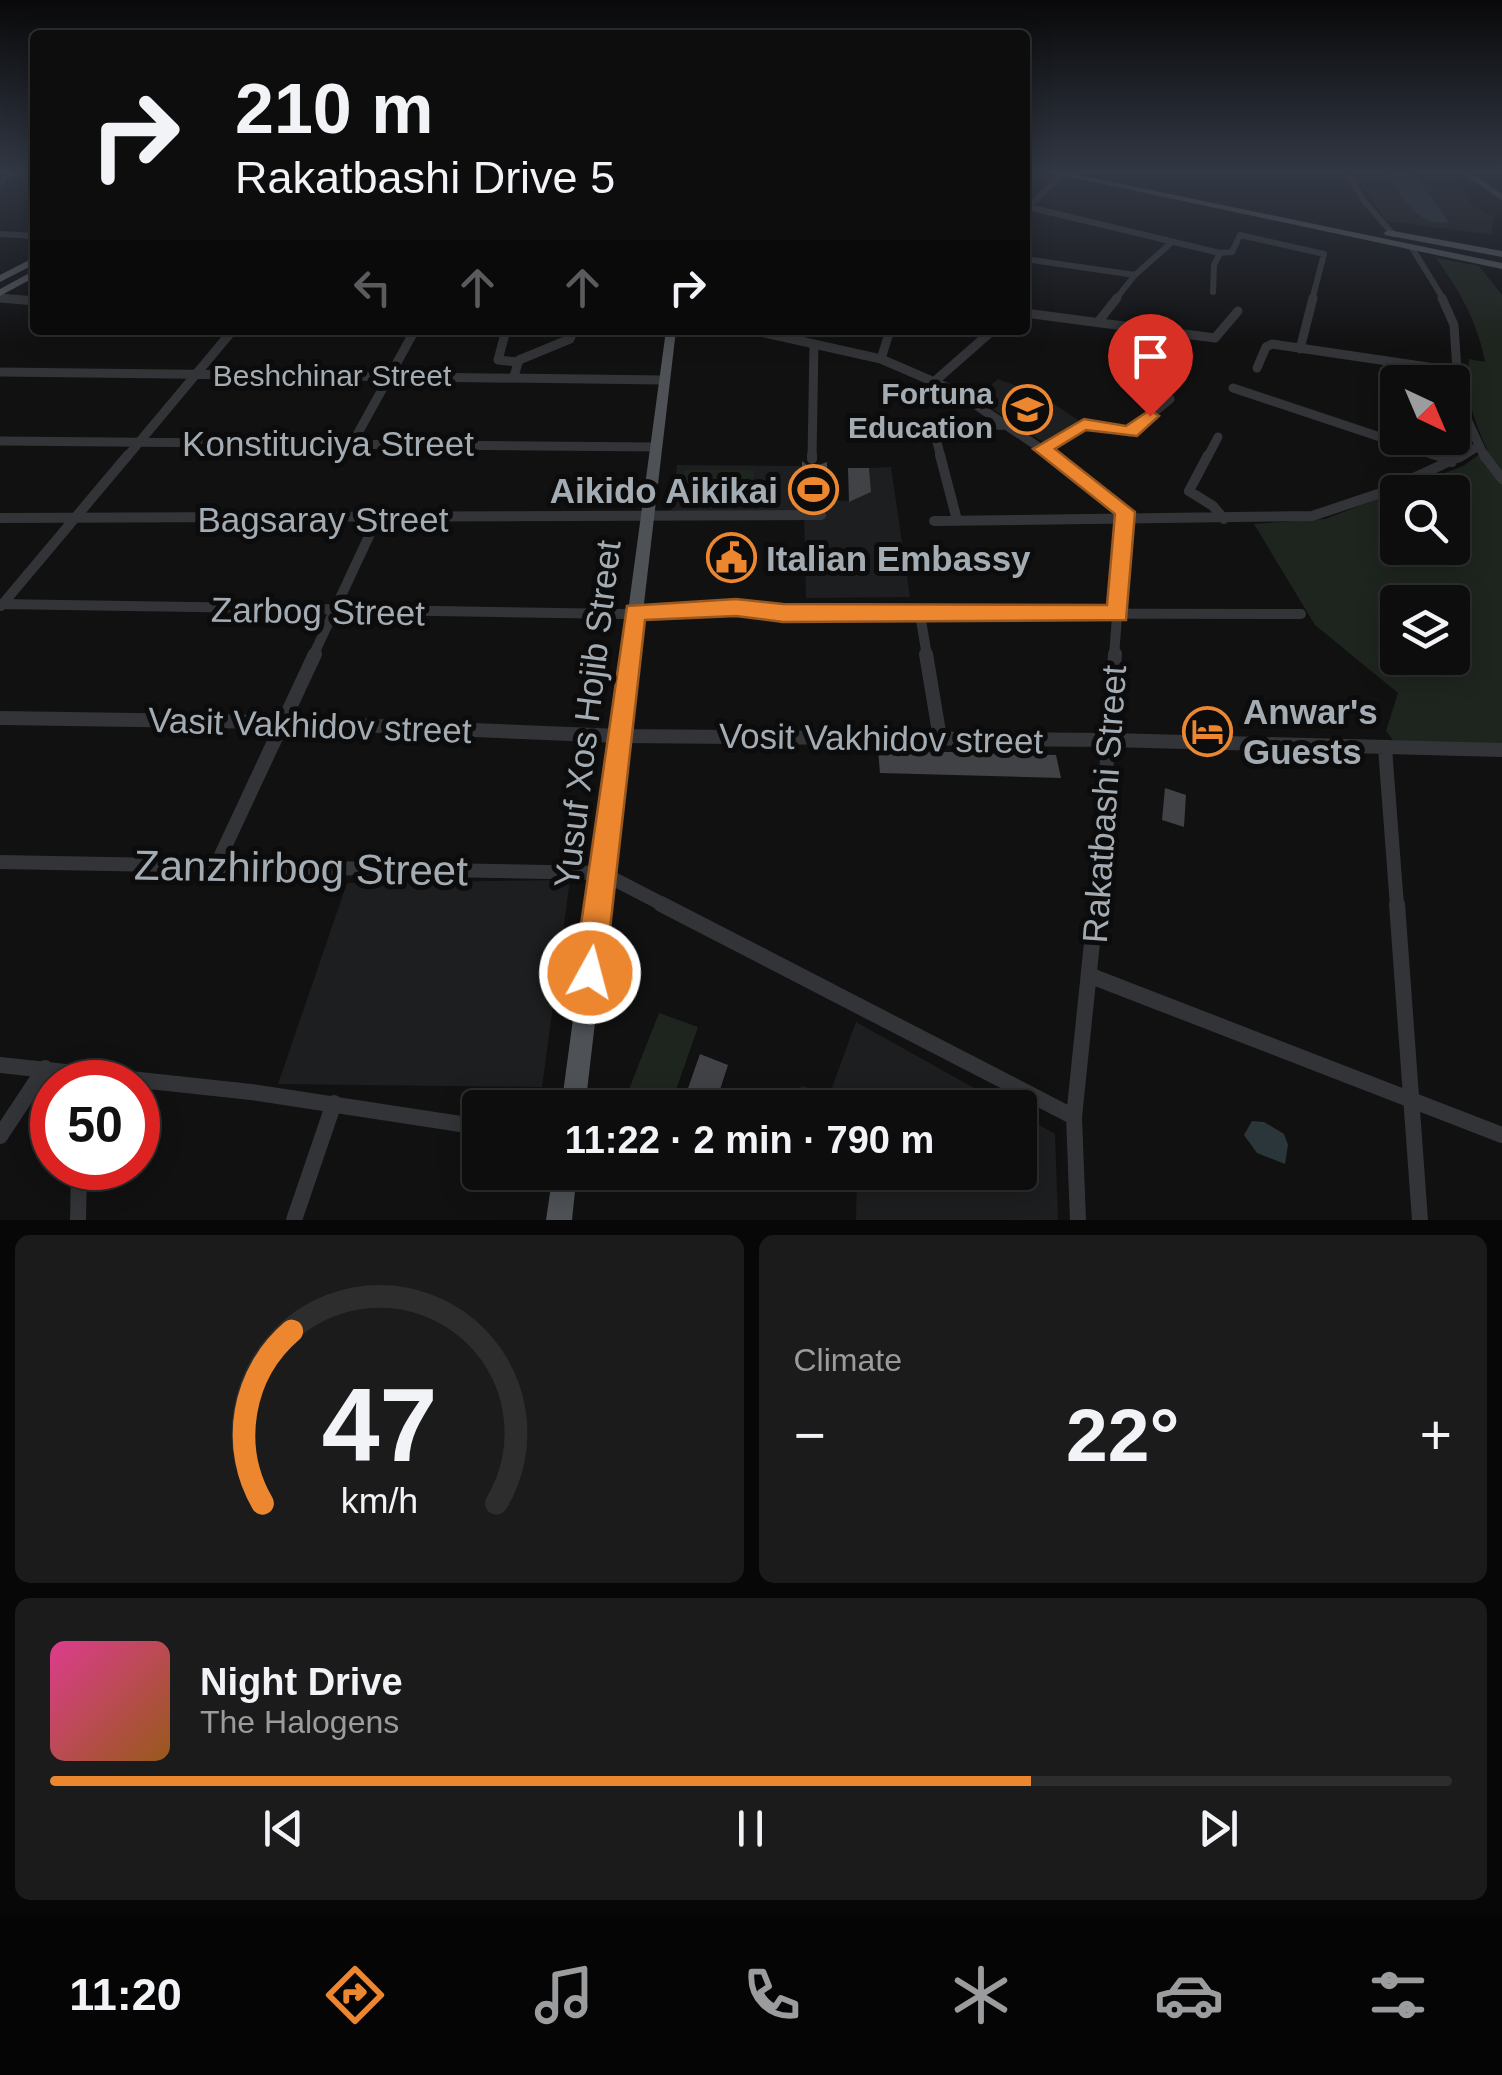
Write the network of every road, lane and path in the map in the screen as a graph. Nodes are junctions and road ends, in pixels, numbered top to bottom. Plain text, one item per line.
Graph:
1 (1122, 231) edge
2 (1242, 231) edge
3 (1352, 231) edge
4 (1377, 231) edge
5 (1390, 231) edge
6 (0, 234) edge
7 (1393, 234) junction
8 (1240, 235) junction
9 (30, 236) edge
10 (1170, 243) junction
11 (1416, 244) junction
12 (1220, 253) junction
13 (1502, 254) edge
14 (1030, 260) edge
15 (30, 263) edge
16 (1502, 266) edge
17 (1136, 275) junction
18 (30, 276) edge
19 (0, 279) edge
20 (1213, 292) dead end
21 (0, 296) edge
22 (30, 300) edge
23 (1238, 311) dead end
24 (1030, 314) edge
25 (1098, 322) junction
26 (229, 335) edge
27 (412, 335) edge
28 (505, 335) edge
29 (572, 335) edge
30 (669, 335) edge
31 (774, 335) edge
32 (888, 335) edge
33 (987, 335) edge
34 (814, 344) junction
35 (1300, 349) junction
36 (881, 359) junction
37 (518, 362) junction
38 (1412, 365) edge
39 (1454, 365) edge
40 (1257, 368) dead end
41 (0, 372) edge
42 (196, 374) junction
43 (391, 376) junction
44 (514, 376) junction
45 (664, 380) junction
46 (935, 381) junction
47 (1232, 388) dead end
48 (1170, 399) dead end
49 (1008, 425) junction
50 (855, 426) dead end
51 (933, 426) junction
52 (1470, 431) edge
53 (1218, 437) dead end
54 (0, 441) edge
55 (140, 442) junction
56 (353, 442) junction
57 (656, 446) junction
58 (1477, 447) junction
59 (1042, 449) junction
60 (812, 458) dead end
61 (1452, 462) junction
62 (1502, 479) edge
63 (822, 515) dead end
64 (647, 517) junction
65 (0, 518) edge
66 (74, 518) junction
67 (1128, 518) junction
68 (377, 519) junction
69 (1224, 519) junction
70 (957, 520) junction
71 (934, 521) dead end
72 (1, 605) edge
73 (332, 612) junction
74 (635, 612) junction
75 (920, 614) junction
76 (1118, 614) junction
77 (1301, 614) dead end
78 (0, 718) edge
79 (282, 722) junction
80 (619, 736) junction
81 (940, 738) junction
82 (1109, 740) junction
83 (1385, 748) junction
84 (1502, 750) edge
85 (0, 862) edge
86 (216, 868) junction
87 (602, 874) junction
88 (1091, 976) junction
89 (0, 1065) edge
90 (30, 1067) edge
91 (160, 1084) edge
92 (575, 1090) edge
93 (30, 1091) edge
94 (1411, 1100) junction
95 (334, 1103) junction
96 (1074, 1117) junction
97 (462, 1125) edge
98 (1502, 1135) edge
99 (0, 1136) edge
100 (79, 1190) edge
101 (563, 1190) edge
102 (296, 1218) edge
103 (78, 1220) edge
104 (559, 1220) edge
105 (1078, 1220) edge
106 (1420, 1220) edge

1 - 10 street
2 - 8 street
3 - 11 main road
4 - 7 main road
5 - 7 street
6 - 9 street
7 - 11 main road
8 - 12 street
8 - 35 street
10 - 12 street
10 - 17 street
11 - 13 main road
11 - 16 main road
11 - 39 street
12 - 20 street
14 - 17 street
15 - 19 main road
17 - 25 street
18 - 21 main road
21 - 22 street
23 - 25 street
24 - 25 street
26 - 42 street
27 - 43 street
28 - 37 street
29 - 37 street
30 - 45 main road, Yusuf Xos Hojib Street
31 - 34 street
32 - 36 street
33 - 46 street
34 - 36 street
34 - 60 street
35 - 38 street
35 - 40 street
36 - 46 street
37 - 44 street
41 - 42 street, Beshchinar Street
42 - 43 street, Beshchinar Street
42 - 55 street
43 - 44 street, Beshchinar Street
43 - 56 street
44 - 45 street, Beshchinar Street
45 - 57 main road, Yusuf Xos Hojib Street
46 - 49 street
47 - 61 street
48 - 59 street
49 - 51 street
49 - 59 street
50 - 51 street
51 - 70 street
52 - 58 street
53 - 69 street
54 - 55 street, Konstituciya Street
55 - 56 street, Konstituciya Street
55 - 66 street
56 - 57 street, Konstituciya Street
57 - 64 main road, Yusuf Xos Hojib Street
58 - 61 street
58 - 62 street
59 - 67 street
61 - 69 street
63 - 64 street, Bagsarаy Street
64 - 68 street, Bagsarаy Street
64 - 74 main road, Yusuf Xos Hojib Street
65 - 66 street, Bagsarаy Street
66 - 68 street, Bagsarаy Street
66 - 72 street
67 - 69 street
67 - 70 street
67 - 76 street, Rakatbashi Street
68 - 73 street
70 - 71 street
72 - 73 street, Zarbog Street
73 - 74 street, Zarbog Street
73 - 79 street
74 - 75 street, Zarbog Street
74 - 80 main road, Yusuf Xos Hojib Street
75 - 76 street, Zarbog Street
75 - 81 street
76 - 77 street, Zarbog Street
76 - 82 street, Rakatbashi Street
78 - 79 street, Vasit Vakhidov street
79 - 80 street, Vasit Vakhidov street
79 - 86 street
80 - 81 street, Vosit Vakhidov street
80 - 87 main road, Yusuf Xos Hojib Street
81 - 82 street, Vosit Vakhidov street
82 - 83 street, Vosit Vakhidov street
82 - 88 street, Rakatbashi Street
83 - 84 street, Vosit Vakhidov street
83 - 94 street
85 - 86 street, Zanzhirbog Street
86 - 87 street, Zanzhirbog Street
87 - 92 main road, Yusuf Xos Hojib Street
87 - 96 street
88 - 94 street
88 - 96 street, Rakatbashi Street
89 - 90 street
91 - 95 street
93 - 99 street
94 - 98 street
94 - 106 street
95 - 97 street
95 - 102 street
96 - 105 street, Rakatbashi Street
100 - 103 street
101 - 104 main road

